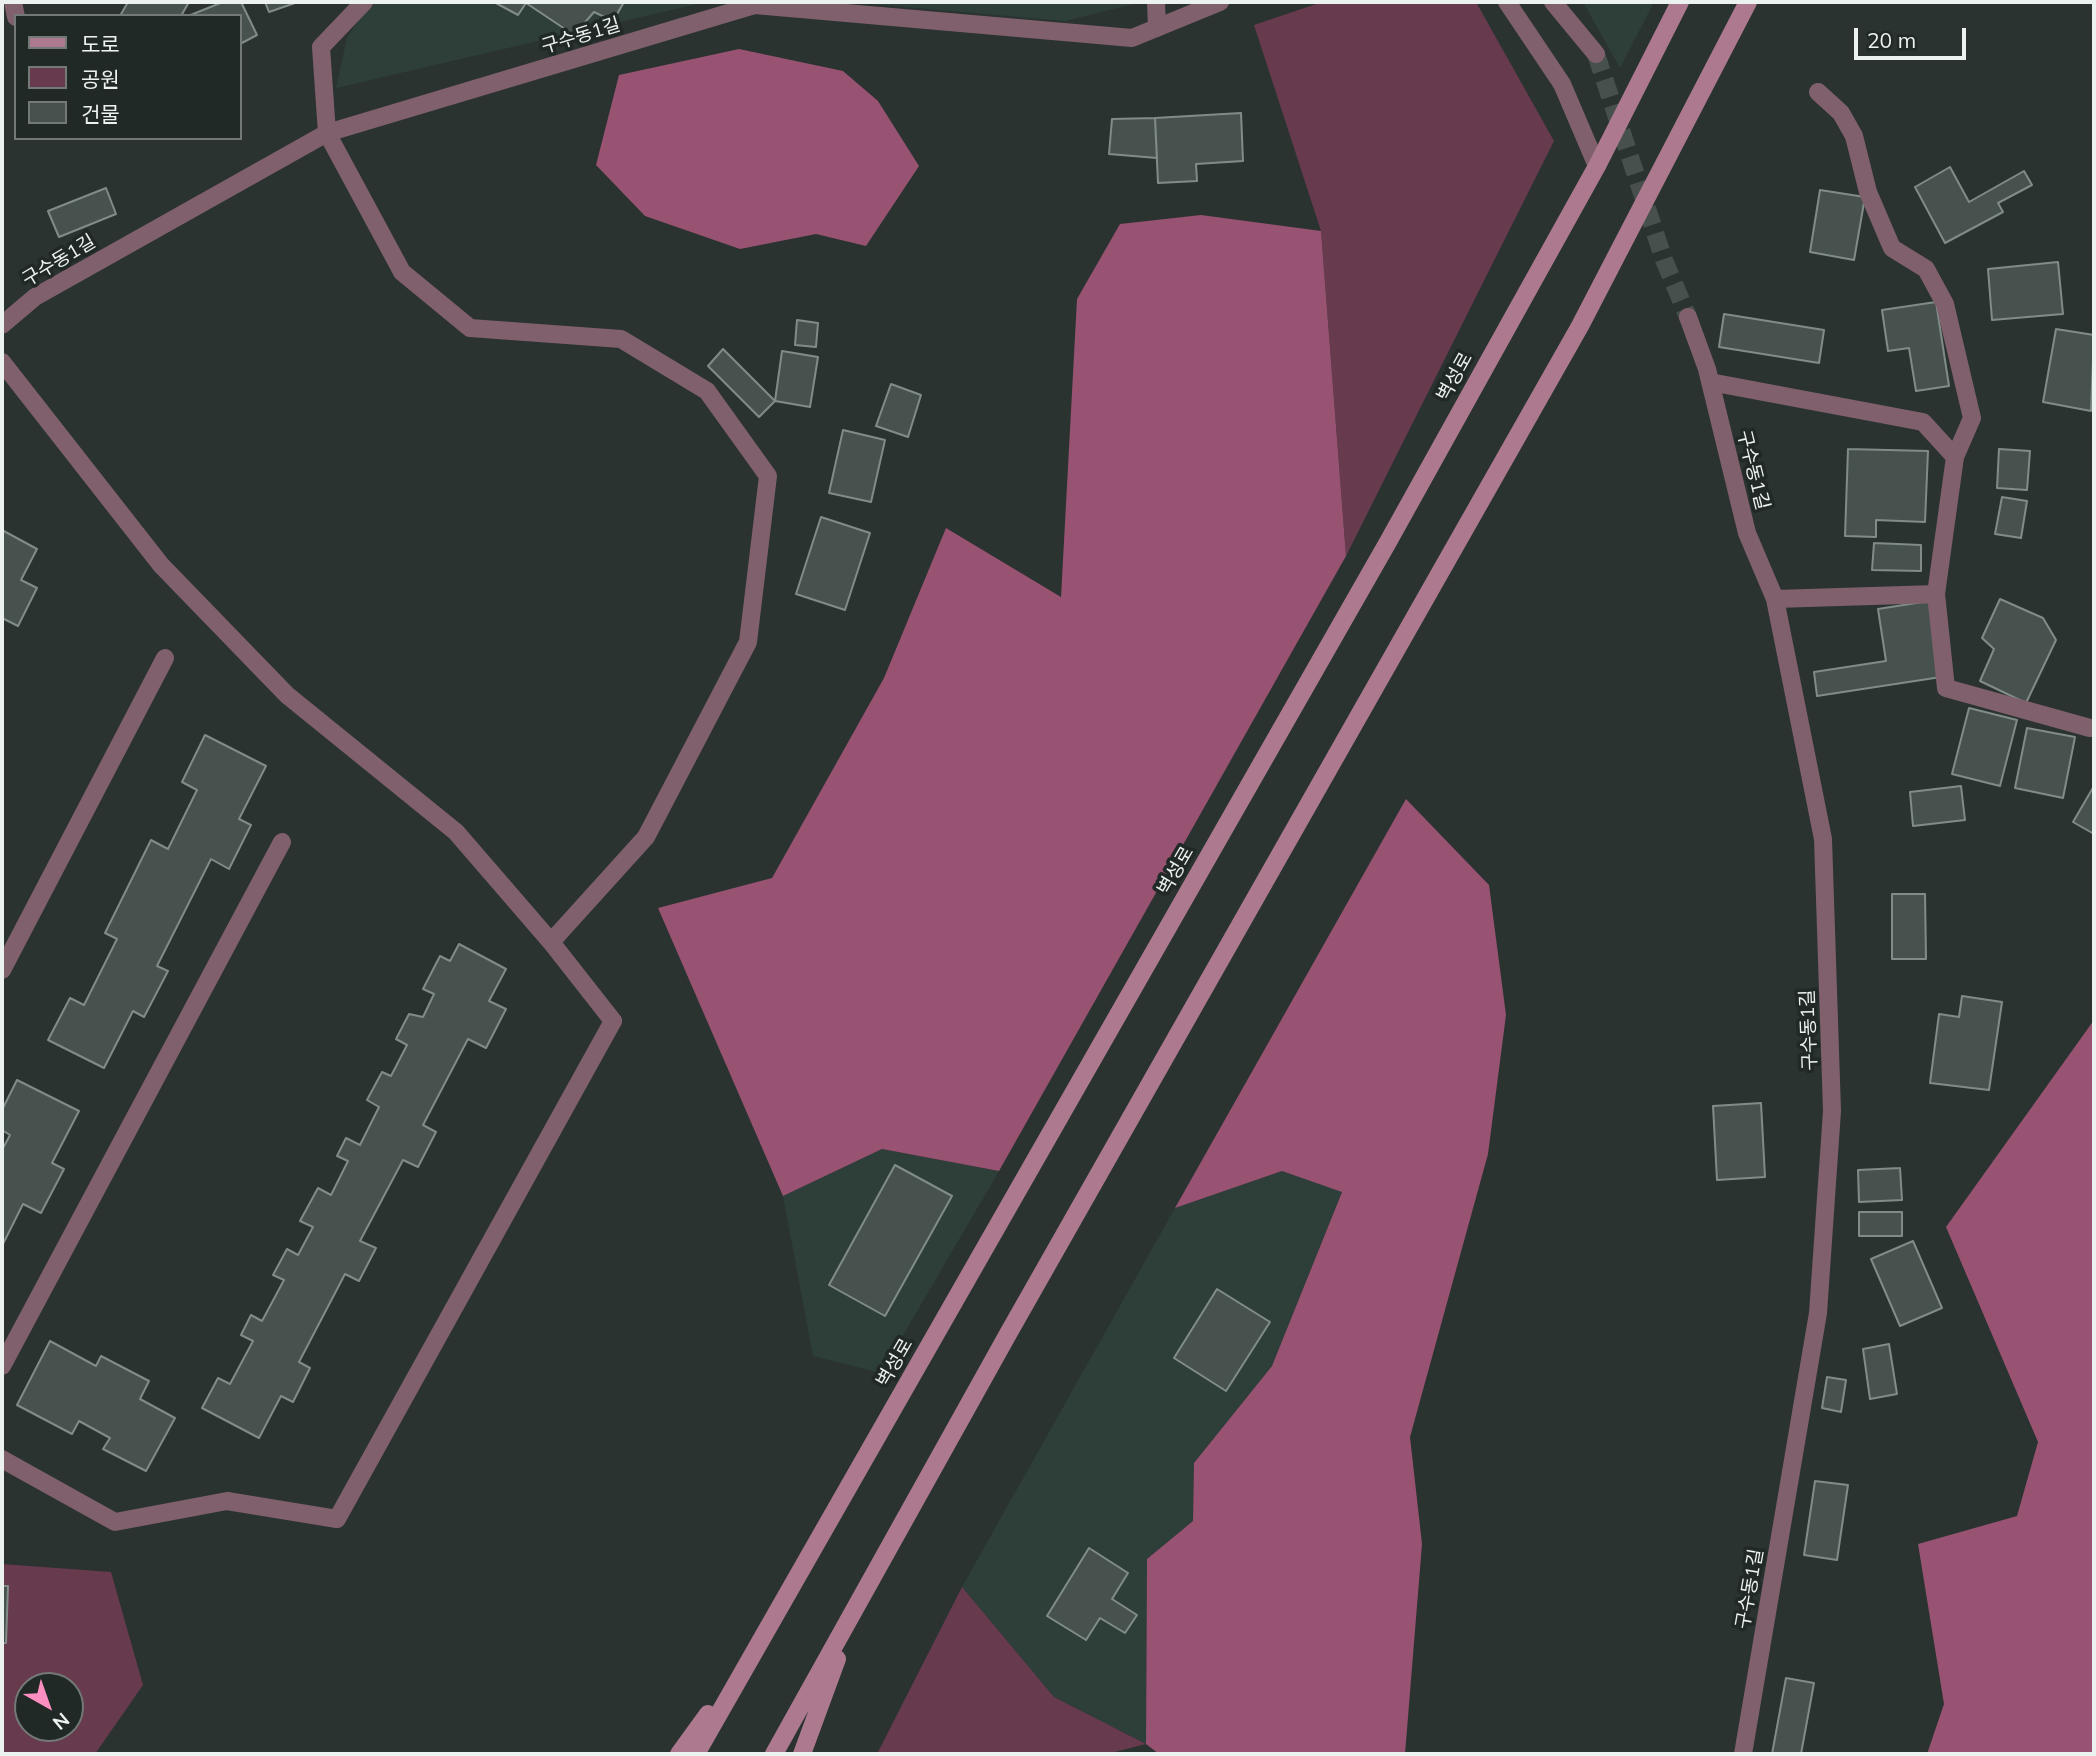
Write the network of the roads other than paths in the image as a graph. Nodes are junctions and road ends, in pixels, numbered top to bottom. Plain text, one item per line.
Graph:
1 (364, 2) edge
2 (1156, 2) edge
3 (1220, 2) edge
4 (1507, 2) edge
5 (1553, 2) edge
6 (1680, 2) edge
7 (1748, 2) edge
8 (1157, 28) junction
9 (1596, 54) tunnel mouth
10 (1818, 92) dead end
11 (327, 133) junction
12 (1597, 166) junction
13 (1688, 317) tunnel mouth
14 (2, 325) edge
15 (2, 362) edge
16 (1710, 382) junction
17 (1955, 457) junction
18 (1936, 594) junction
19 (1775, 599) junction
20 (164, 658) dead end
21 (2090, 728) dead end
22 (282, 842) dead end
23 (551, 942) junction
24 (2, 970) edge
25 (2, 1366) edge
26 (2, 1459) edge
27 (855, 1608) junction
28 (758, 1646) junction
29 (679, 1754) edge
30 (696, 1754) edge
31 (774, 1754) edge
32 (802, 1754) edge
33 (1743, 1754) edge

1 - 11 street
2 - 8 street
3 - 8 street, 구수동1길
4 - 12 street
5 - 9 street
6 - 12 main road, 벽성로
7 - 27 main road
8 - 11 street, 구수동1길
10 - 17 street
11 - 14 street, 구수동1길
11 - 23 street
12 - 28 main road, 벽성로
13 - 16 street, 구수동1길
15 - 23 street
16 - 17 street
16 - 19 street, 구수동1길
17 - 18 street
18 - 19 street
18 - 21 street
19 - 33 street, 구수동1길
20 - 24 street
22 - 25 street
23 - 26 street
27 - 31 main road
27 - 32 main road
28 - 29 main road
28 - 30 main road, 벽성로

